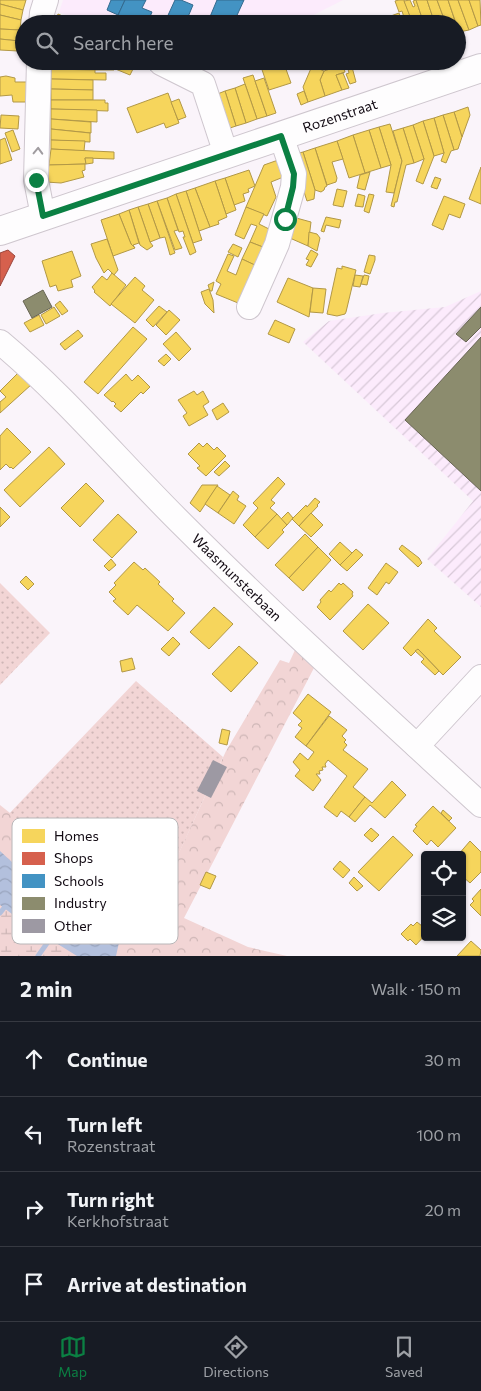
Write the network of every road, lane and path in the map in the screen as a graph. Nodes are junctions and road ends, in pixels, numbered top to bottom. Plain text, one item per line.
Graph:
1 (46, 0) edge
2 (42, 15) edge
3 (481, 68) edge
4 (39, 70) edge
5 (175, 70) edge
6 (281, 136) junction
7 (226, 154) junction
8 (43, 216) junction
9 (0, 231) edge
10 (249, 307) dead end
11 (0, 342) edge
12 (481, 678) edge
13 (416, 746) junction
14 (481, 805) edge

1 - 2 street
3 - 6 main road, Rozenstraat
8 -> 4 street
5 - 7 street
6 - 7 main road, Rozenstraat
6 - 10 street
7 - 8 main road, Rozenstraat
8 - 9 main road, Rozenstraat
11 - 13 street, Waasmunsterbaan
12 - 13 street
13 - 14 street, Waasmunsterbaan

